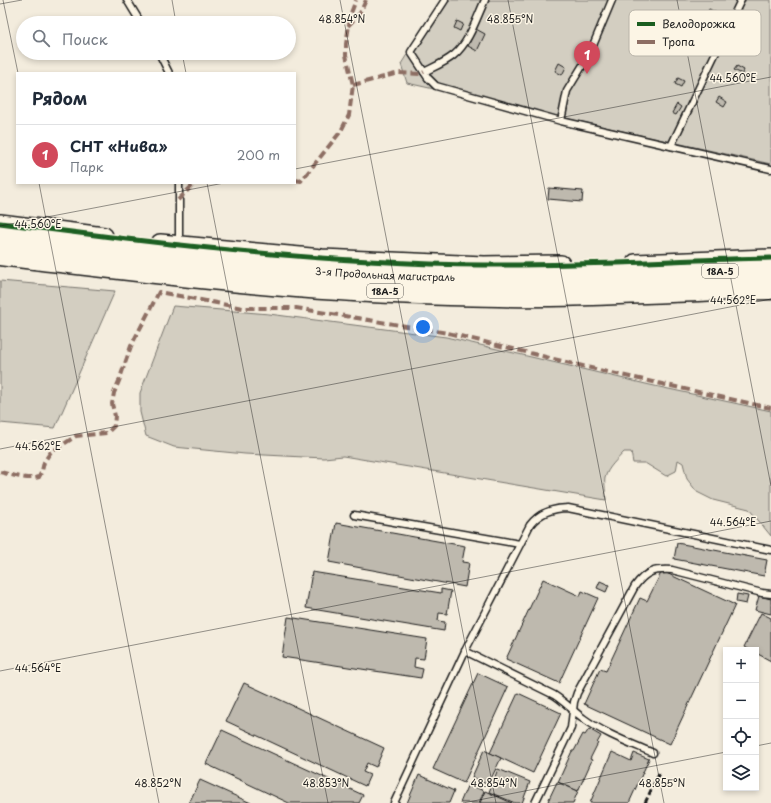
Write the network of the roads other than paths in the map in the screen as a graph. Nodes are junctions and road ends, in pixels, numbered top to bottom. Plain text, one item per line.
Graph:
1 (127, 0) edge
2 (445, 0) edge
3 (485, 0) edge
4 (612, 0) edge
5 (741, 0) edge
6 (736, 10) edge
7 (137, 16) edge
8 (714, 56) edge
9 (162, 60) edge
10 (168, 72) edge
11 (424, 72) junction
12 (560, 121) junction
13 (671, 146) junction
14 (771, 169) edge
15 (179, 184) edge
16 (0, 223) edge
17 (0, 234) edge
18 (179, 245) junction
19 (0, 254) edge
20 (771, 258) edge
21 (771, 269) edge
22 (771, 288) edge
23 (354, 515) dead end
24 (520, 544) junction
25 (771, 550) edge
26 (771, 594) edge
27 (465, 651) junction
28 (573, 710) junction
29 (653, 753) dead end
30 (394, 803) edge
31 (536, 803) edge

1 - 7 lane
2 - 11 lane
3 - 11 lane
4 - 12 lane
5 - 6 lane
8 - 13 lane
9 - 10 lane
11 - 12 lane
12 - 13 lane
13 - 14 lane
15 - 18 lane
16 - 18 street
17 - 21 highway, 3-я Продольная магистраль / 18А-5
18 - 20 street
19 - 22 highway, 3-я Продольная магистраль / 18А-5
23 - 24 lane
24 - 25 lane
24 - 27 lane
26 - 28 lane
27 - 28 lane
27 - 30 lane
28 - 29 lane
28 - 31 lane

